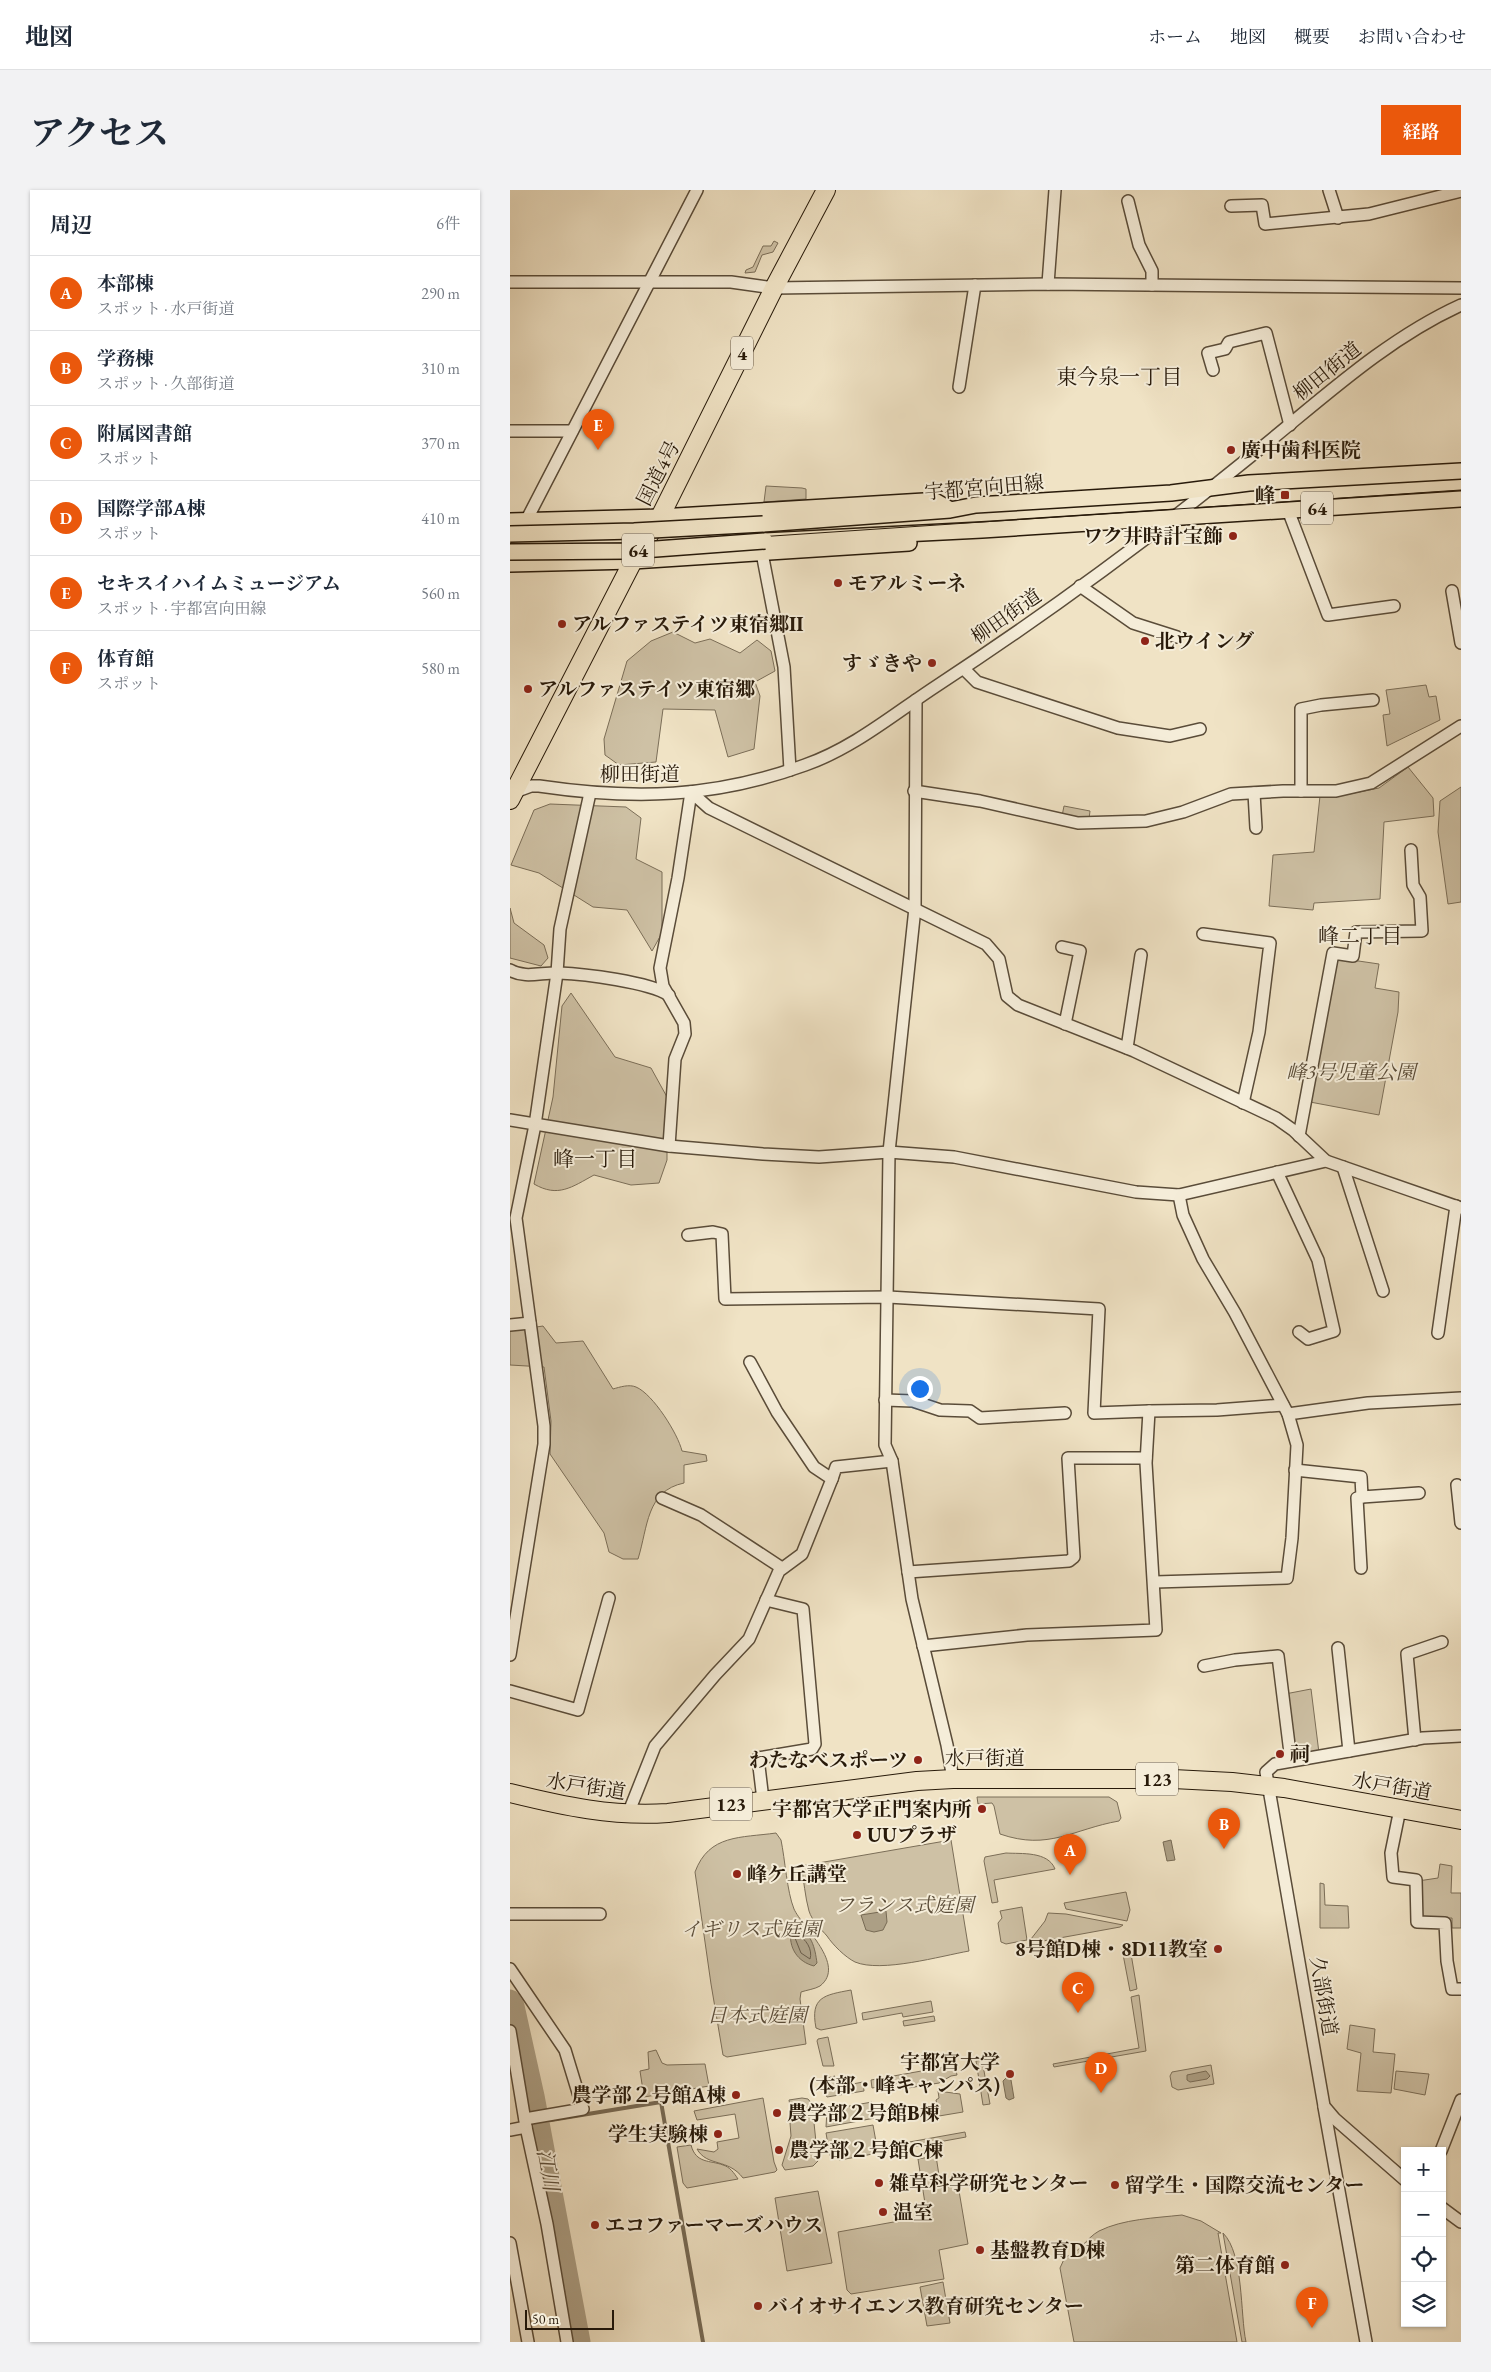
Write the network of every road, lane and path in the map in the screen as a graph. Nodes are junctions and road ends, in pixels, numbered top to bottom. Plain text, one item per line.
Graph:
1 (697, 190) edge
2 (826, 190) edge
3 (1055, 190) edge
4 (1329, 190) edge
5 (1461, 191) edge
6 (1128, 201) dead end
7 (1231, 206) dead end
8 (1338, 218) junction
9 (510, 282) edge
10 (649, 282) junction
11 (1048, 284) junction
12 (975, 285) junction
13 (1152, 285) junction
14 (774, 288) junction
15 (1461, 288) edge
16 (1461, 305) edge
17 (1212, 370) dead end
18 (958, 387) dead end
19 (1290, 425) junction
20 (510, 431) edge
21 (572, 431) junction
22 (1461, 470) edge
23 (1213, 487) junction
24 (1461, 499) edge
25 (950, 510) junction
26 (1288, 510) junction
27 (660, 517) junction
28 (1173, 517) junction
29 (510, 521) edge
30 (526, 521) junction
31 (510, 534) edge
32 (763, 547) junction
33 (510, 552) edge
34 (633, 561) junction
35 (510, 564) edge
36 (1080, 586) junction
37 (1452, 591) dead end
38 (1394, 606) dead end
39 (1177, 637) dead end
40 (1461, 643) edge
41 (964, 669) junction
42 (916, 700) junction
43 (1373, 700) dead end
44 (1461, 726) edge
45 (1200, 729) dead end
46 (790, 770) junction
47 (914, 791) junction
48 (1301, 791) junction
49 (691, 792) junction
50 (590, 793) junction
51 (1254, 793) junction
52 (511, 795) edge
53 (1256, 828) dead end
54 (1411, 850) dead end
55 (915, 908) junction
56 (1203, 934) dead end
57 (1062, 947) dead end
58 (1141, 955) dead end
59 (510, 970) edge
60 (557, 973) junction
61 (669, 995) junction
62 (1065, 1024) junction
63 (1127, 1048) junction
64 (1243, 1103) junction
65 (510, 1120) edge
66 (535, 1125) junction
67 (1299, 1136) junction
68 (669, 1146) junction
69 (889, 1152) junction
70 (1326, 1161) junction
71 (1343, 1167) junction
72 (1277, 1172) junction
73 (1179, 1195) junction
74 (1459, 1207) edge
75 (688, 1235) dead end
76 (1383, 1291) dead end
77 (888, 1297) junction
78 (530, 1323) junction
79 (510, 1325) edge
80 (1299, 1332) dead end
81 (1438, 1333) dead end
82 (750, 1362) dead end
83 (1461, 1398) edge
84 (885, 1400) junction
85 (1286, 1410) junction
86 (1149, 1411) junction
87 (1065, 1413) dead end
88 (1146, 1458) junction
89 (892, 1461) junction
90 (1295, 1470) junction
91 (832, 1480) junction
92 (1457, 1485) dead end
93 (1419, 1493) dead end
94 (1362, 1497) junction
95 (662, 1498) dead end
96 (1461, 1523) edge
97 (782, 1568) junction
98 (1361, 1568) dead end
99 (908, 1572) junction
100 (1154, 1582) junction
101 (609, 1598) dead end
102 (766, 1600) junction
103 (1442, 1642) dead end
104 (923, 1646) junction
105 (1338, 1648) dead end
106 (510, 1655) edge
107 (1204, 1666) dead end
108 (510, 1691) edge
109 (1461, 1736) edge
110 (1415, 1740) junction
111 (1349, 1751) junction
112 (1291, 1761) junction
113 (953, 1779) junction
114 (1267, 1786) junction
115 (510, 1793) edge
116 (763, 1800) junction
117 (1400, 1809) junction
118 (628, 1814) junction
119 (1461, 1820) edge
120 (510, 1914) edge
121 (600, 1914) dead end
122 (510, 1969) edge
123 (1461, 1989) edge
124 (510, 2031) edge
125 (1461, 2100) edge
126 (1324, 2106) junction
127 (525, 2123) junction
128 (510, 2130) edge
129 (1442, 2147) edge
130 (1401, 2177) edge
131 (1446, 2211) edge
132 (1461, 2222) edge
133 (510, 2243) edge
134 (528, 2342) edge
135 (567, 2342) edge
136 (1366, 2342) edge

1 - 10 street
2 - 14 highway, 国道4号 / 4
3 - 11 street
4 - 8 street
5 - 8 street
6 - 13 street
7 - 8 street
9 - 10 street
10 - 14 street
10 - 21 street
11 - 12 street
11 - 13 street
12 - 14 street
12 - 18 street
13 - 15 street
14 - 27 highway, 国道4号 / 4
16 - 19 street, 柳田街道
17 - 19 street
19 - 23 street, 柳田街道
20 - 21 street
21 - 30 street
22 - 23 main road, 宇都宮向田線 / 64
23 - 25 main road, 宇都宮向田線 / 64
23 - 28 street, 柳田街道
24 - 26 main road, 宇都宮向田線 / 64
25 - 27 main road
25 - 31 main road, 宇都宮向田線 / 64, bridge
26 - 28 main road, 宇都宮向田線 / 64
26 - 38 street
27 - 30 main road
27 - 34 highway, 国道4号 / 4
28 - 32 main road, 宇都宮向田線 / 64
28 - 36 street, 柳田街道
29 - 30 main road
32 - 33 main road, 宇都宮向田線 / 64, bridge
32 - 34 main road
32 - 46 street
34 - 35 main road
34 - 52 highway, 国道4号 / 4
36 - 39 street
36 - 41 street, 柳田街道
37 - 40 street
41 - 42 street, 柳田街道
41 - 45 street
42 - 46 street, 柳田街道
42 - 47 street
43 - 48 street
44 - 48 street
46 - 49 street, 柳田街道
47 - 51 street
47 - 55 street
48 - 51 street
49 - 50 street, 柳田街道
49 - 55 street
49 - 61 street
50 - 52 street, 柳田街道
50 - 60 street
51 - 53 street
54 - 67 street
55 - 62 street
55 - 69 street
56 - 64 street
57 - 62 street
58 - 63 street
59 - 60 street
60 - 61 street
60 - 66 street
61 - 68 street
62 - 63 street
63 - 64 street
64 - 67 street
65 - 66 street
66 - 68 street
66 - 78 street
67 - 70 street
68 - 69 street
69 - 73 street
69 - 77 street
70 - 71 street
70 - 72 street
71 - 74 street
71 - 76 street
72 - 73 street
72 - 80 street
73 - 85 street
74 - 81 street
75 - 77 street
77 - 84 street
77 - 86 street
78 - 79 street
78 - 106 street
82 - 91 street
83 - 85 street
84 - 87 street
84 - 89 street
85 - 86 street
85 - 90 street
86 - 88 street
88 - 99 street
88 - 100 street
89 - 91 street
89 - 99 street
90 - 94 street
90 - 100 street
91 - 97 street
92 - 96 street
93 - 94 street
94 - 98 street
95 - 97 street
97 - 102 street
99 - 104 street
100 - 104 street
101 - 108 street
102 - 116 street
102 - 118 street
103 - 110 street
104 - 113 street
105 - 111 street
107 - 112 street
109 - 110 street
110 - 111 street
111 - 112 street
112 - 114 street
113 - 114 highway, 水戸街道 / 123
113 - 116 highway, 水戸街道 / 123
114 - 117 highway, 水戸街道 / 123
114 - 126 street, 久部街道
115 - 118 highway, 水戸街道 / 123
116 - 118 highway, 水戸街道 / 123
117 - 119 highway, 水戸街道 / 123
117 - 123 street
120 - 121 street
122 - 127 street
124 - 127 street
125 - 129 street
126 - 130 street
126 - 136 street, 久部街道
127 - 128 street
127 - 135 street
131 - 132 street
133 - 134 street

